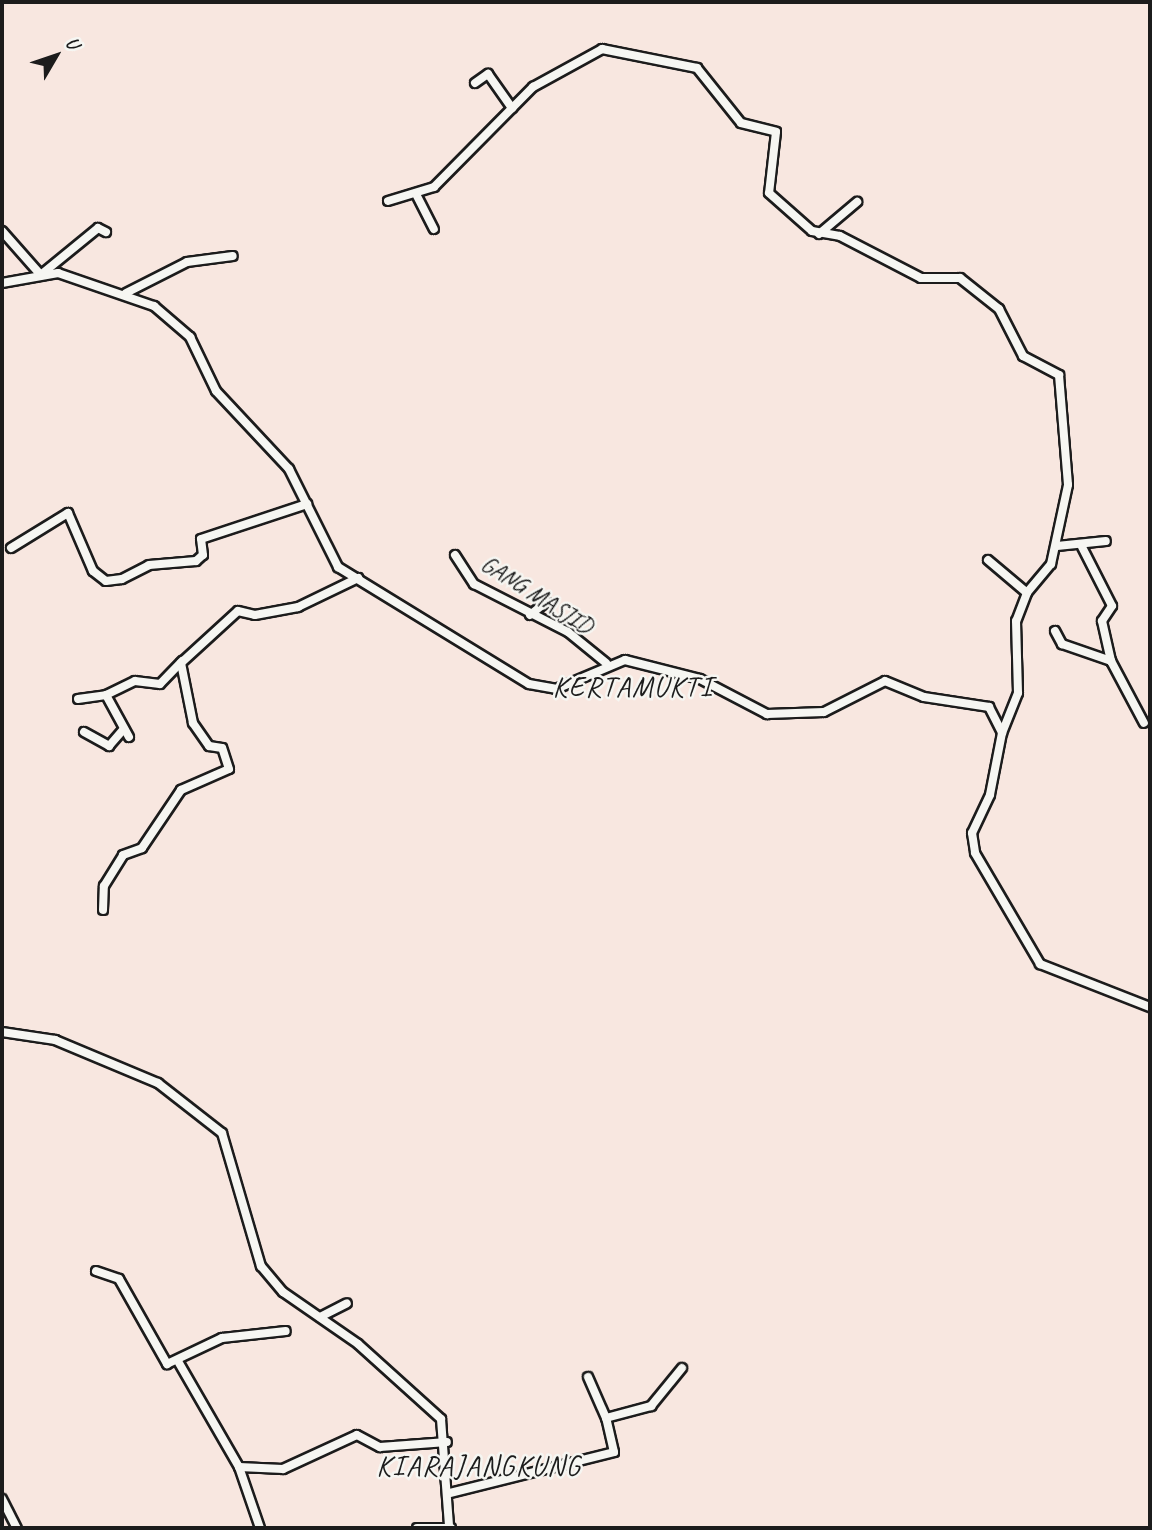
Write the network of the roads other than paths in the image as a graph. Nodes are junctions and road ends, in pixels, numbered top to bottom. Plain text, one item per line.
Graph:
1 (475, 83) dead end
2 (512, 108) junction
3 (417, 196) junction
4 (388, 201) dead end
5 (857, 202) dead end
6 (434, 229) dead end
7 (2, 231) edge
8 (106, 232) dead end
9 (819, 234) junction
10 (233, 256) dead end
11 (41, 272) junction
12 (2, 283) edge
13 (126, 293) junction
14 (306, 505) junction
15 (1106, 541) dead end
16 (1057, 546) junction
17 (10, 548) dead end
18 (1082, 548) junction
19 (455, 555) dead end
20 (988, 561) dead end
21 (358, 578) junction
22 (1027, 593) junction
23 (545, 601) dead end
24 (530, 615) junction
25 (1055, 631) dead end
26 (182, 661) junction
27 (1111, 661) junction
28 (606, 663) junction
29 (106, 695) junction
30 (78, 699) dead end
31 (1144, 723) dead end
32 (84, 732) dead end
33 (1002, 733) junction
34 (103, 910) dead end
35 (1150, 1007) edge
36 (2, 1032) edge
37 (96, 1271) dead end
38 (347, 1303) dead end
39 (320, 1317) junction
40 (286, 1331) dead end
41 (179, 1363) junction
42 (682, 1368) dead end
43 (588, 1377) dead end
44 (606, 1418) junction
45 (447, 1442) junction
46 (239, 1467) junction
47 (450, 1493) junction
48 (2, 1499) edge
49 (450, 1527) edge
50 (17, 1528) edge
51 (260, 1528) edge
52 (417, 1528) edge

1 - 2 street
2 - 3 street
2 - 9 street
3 - 4 street
3 - 6 street
5 - 9 street
7 - 11 street
8 - 11 street
9 - 16 street
10 - 13 street
11 - 12 street
11 - 13 street
13 - 14 street
14 - 17 street
14 - 21 street
15 - 18 street
16 - 18 street
16 - 22 street
18 - 27 street
19 - 24 street, GANG MASJID
20 - 22 street
21 - 26 street
21 - 28 street
22 - 33 street
23 - 24 street
24 - 28 street, GANG MASJID
25 - 27 street
26 - 29 street
26 - 34 street
27 - 31 street
28 - 33 street
29 - 30 street
29 - 32 street
33 - 35 street
36 - 39 street
37 - 41 street
38 - 39 street
39 - 45 street
40 - 41 street
41 - 46 street
42 - 44 street
43 - 44 street
44 - 47 street
45 - 46 street
45 - 47 street
46 - 51 street
47 - 49 street
48 - 50 street
49 - 52 street

